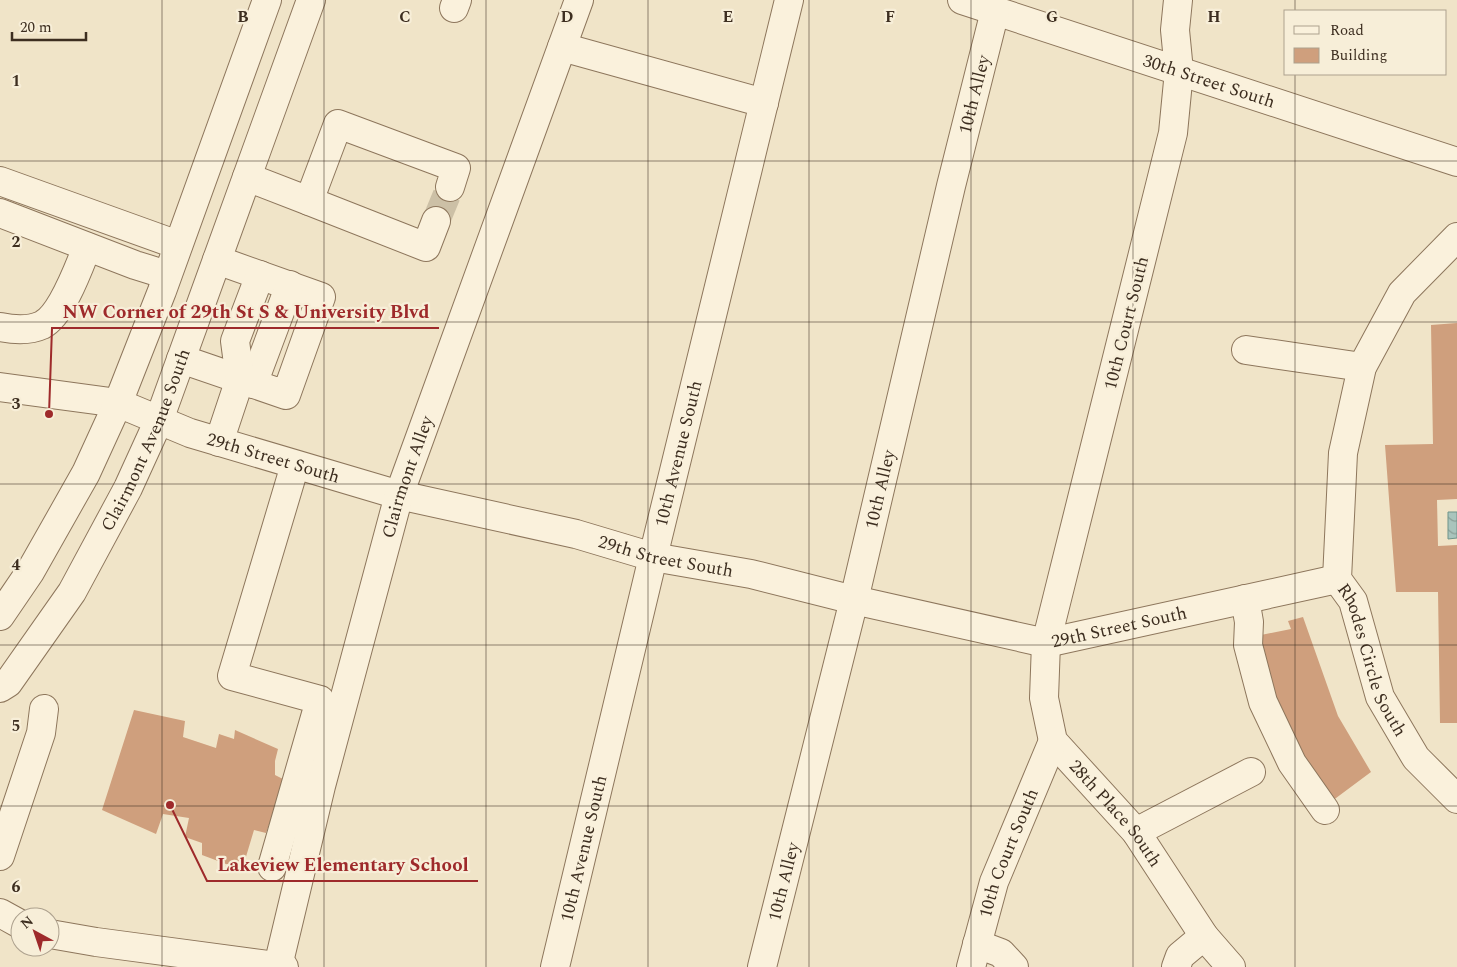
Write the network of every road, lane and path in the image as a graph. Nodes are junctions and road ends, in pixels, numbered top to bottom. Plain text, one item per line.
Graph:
1 (267, 0) edge
2 (311, 0) edge
3 (579, 0) edge
4 (789, 0) edge
5 (962, 0) edge
6 (1178, 0) edge
7 (995, 11) junction
8 (562, 47) junction
9 (1179, 71) junction
10 (764, 103) junction
11 (1457, 162) edge
12 (247, 178) junction
13 (0, 181) edge
14 (450, 187) tunnel mouth
15 (309, 201) junction
16 (0, 213) edge
17 (436, 221) tunnel mouth
18 (1457, 238) edge
19 (178, 245) junction
20 (87, 247) junction
21 (217, 260) junction
22 (167, 275) junction
23 (260, 275) junction
24 (0, 327) edge
25 (1246, 350) dead end
26 (181, 359) junction
27 (1362, 367) junction
28 (247, 381) junction
29 (0, 387) edge
30 (118, 403) junction
31 (159, 420) junction
32 (218, 442) junction
33 (296, 464) junction
34 (400, 495) junction
35 (653, 557) junction
36 (1337, 579) junction
37 (1244, 599) junction
38 (854, 600) junction
39 (0, 616) edge
40 (1046, 643) junction
41 (0, 688) edge
42 (44, 709) dead end
43 (1053, 741) junction
44 (1251, 772) dead end
45 (1457, 798) edge
46 (1325, 810) dead end
47 (1136, 832) junction
48 (0, 856) edge
49 (272, 867) dead end
50 (60, 936) edge
51 (1204, 936) junction
52 (974, 956) edge
53 (281, 967) edge
54 (555, 967) edge
55 (762, 967) edge
56 (1014, 967) edge
57 (1176, 967) edge
58 (1232, 967) edge

1 - 19 street
2 - 12 street, Clairmont Avenue South
3 - 8 street, Clairmont Alley
4 - 10 street, 10th Avenue South
5 - 7 street, 30th Street South
6 - 9 street, 10th Court South
7 - 9 street, 30th Street South
7 - 38 street, 10th Alley
8 - 10 street
8 - 34 street, Clairmont Alley
9 - 11 street, 30th Street South
9 - 40 street, 10th Court South
10 - 35 street, 10th Avenue South
12 - 15 street
12 - 21 street, Clairmont Avenue South
13 - 19 street
14 - 15 street
15 - 17 street
16 - 20 street
18 - 27 street, Rhodes Circle South
19 - 22 street
20 - 22 street
20 - 24 street
21 - 23 street
21 - 26 street, Clairmont Avenue South
22 - 30 street
23 - 28 street
23 - 28 street
25 - 27 street
26 - 28 street
26 - 31 street, Clairmont Avenue South
27 - 36 street, Rhodes Circle South
28 - 32 street
29 - 30 street, 29th Street South
30 - 31 street, 29th Street South
30 - 39 street
31 - 32 street, 29th Street South
31 - 41 street, Clairmont Avenue South
32 - 33 street, 29th Street South
33 - 34 street, 29th Street South
33 - 49 street
34 - 35 street, 29th Street South
34 - 53 street, Clairmont Alley
35 - 38 street, 29th Street South
35 - 54 street, 10th Avenue South
36 - 37 street, 29th Street South
36 - 45 street, Rhodes Circle South
37 - 40 street, 29th Street South
37 - 46 street
38 - 40 street, 29th Street South
38 - 55 street, 10th Alley
40 - 43 street
42 - 48 street
43 - 47 street, 28th Place South
43 - 52 street, 10th Court South
44 - 47 street
47 - 51 street, 28th Place South
50 - 53 street
51 - 57 street
51 - 58 street, 28th Place South
52 - 56 street

